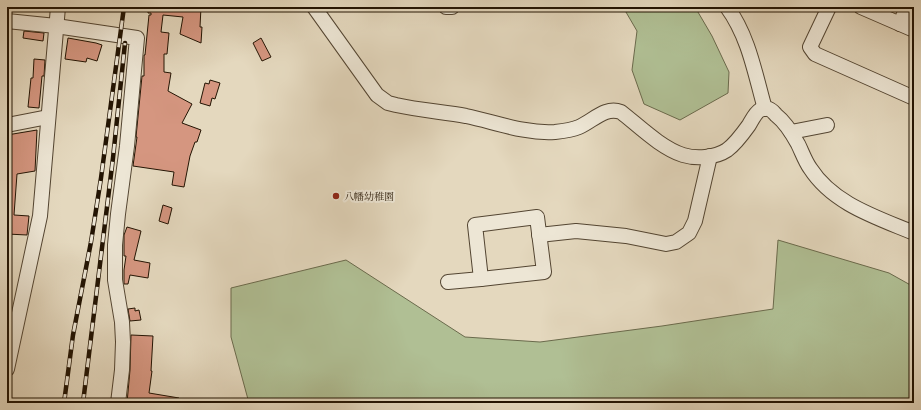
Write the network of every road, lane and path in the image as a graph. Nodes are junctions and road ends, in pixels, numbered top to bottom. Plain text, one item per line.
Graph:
1 (58, 7) edge
2 (314, 7) edge
3 (446, 7) edge
4 (452, 7) edge
5 (727, 7) edge
6 (829, 7) edge
7 (861, 7) edge
8 (907, 7) edge
9 (7, 21) edge
10 (900, 24) junction
11 (56, 26) junction
12 (914, 30) edge
13 (914, 98) edge
14 (765, 109) junction
15 (48, 118) junction
16 (7, 125) edge
17 (827, 125) dead end
18 (791, 132) junction
19 (710, 156) junction
20 (914, 233) edge
21 (539, 235) junction
22 (482, 279) junction
23 (448, 282) dead end
24 (7, 368) edge
25 (118, 403) edge

1 - 11 street
2 - 19 street
3 - 4 street
5 - 14 street
6 - 13 street
7 - 10 street
8 - 10 street
9 - 11 street
10 - 12 street
11 - 15 street
11 - 25 street
14 - 18 street
14 - 19 street
15 - 16 street
15 - 24 street
17 - 18 street
18 - 20 street
19 - 21 street
21 - 22 street
21 - 22 street
22 - 23 street

